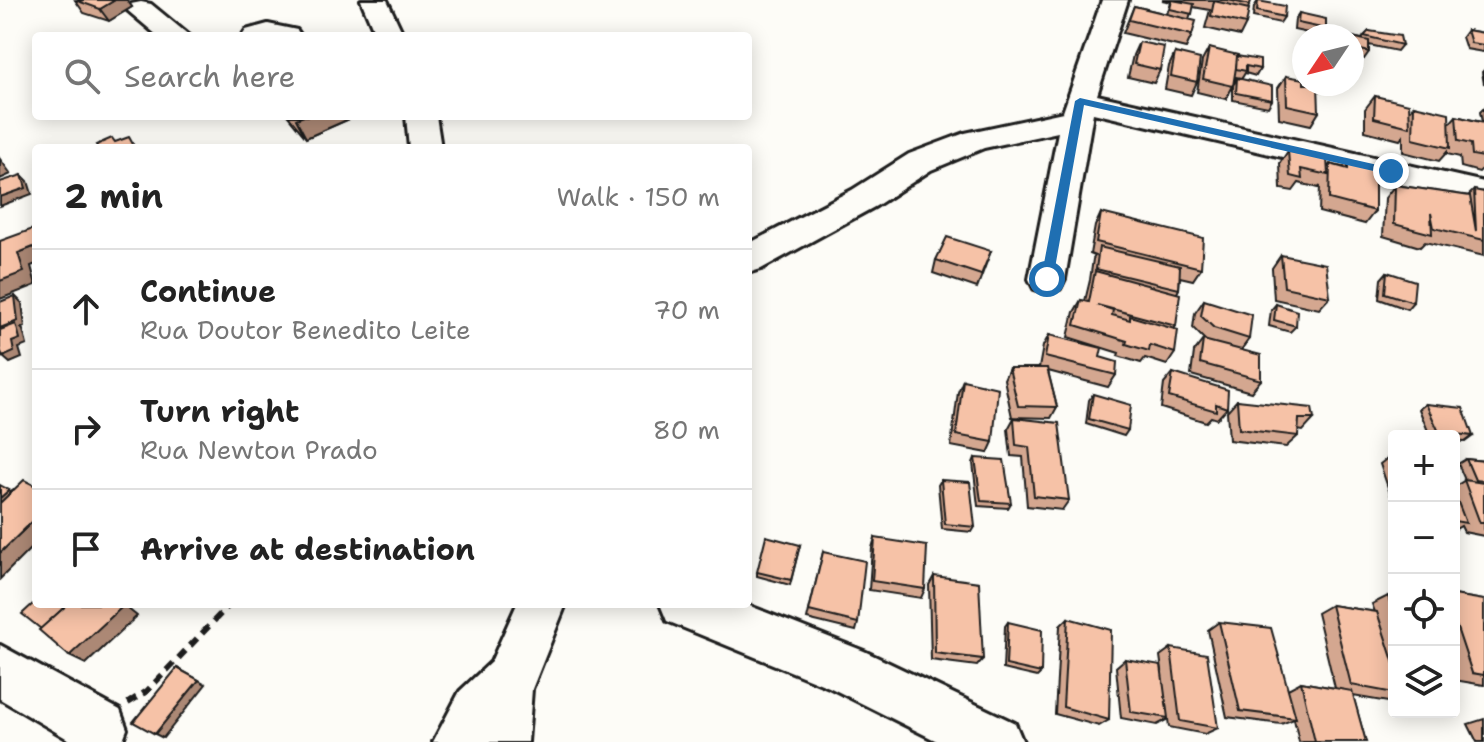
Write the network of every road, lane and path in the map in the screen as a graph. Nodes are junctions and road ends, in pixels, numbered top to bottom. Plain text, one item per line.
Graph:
1 (374, 0) edge
2 (1115, 0) edge
3 (141, 10) dead end
4 (171, 32) edge
5 (388, 32) edge
6 (1078, 110) junction
7 (1484, 193) edge
8 (752, 258) edge
9 (1047, 279) dead end
10 (226, 608) edge
11 (540, 608) edge
12 (694, 608) edge
13 (0, 670) edge
14 (513, 674) junction
15 (101, 729) joint
16 (460, 742) edge
17 (501, 742) edge
18 (996, 742) edge

1 - 5 street
2 - 6 street
3 - 4 street
6 - 7 street
6 - 8 street
6 - 9 street
10 - 15 path
11 - 14 street
12 - 18 street
13 - 15 street
14 - 16 street
14 - 17 street

